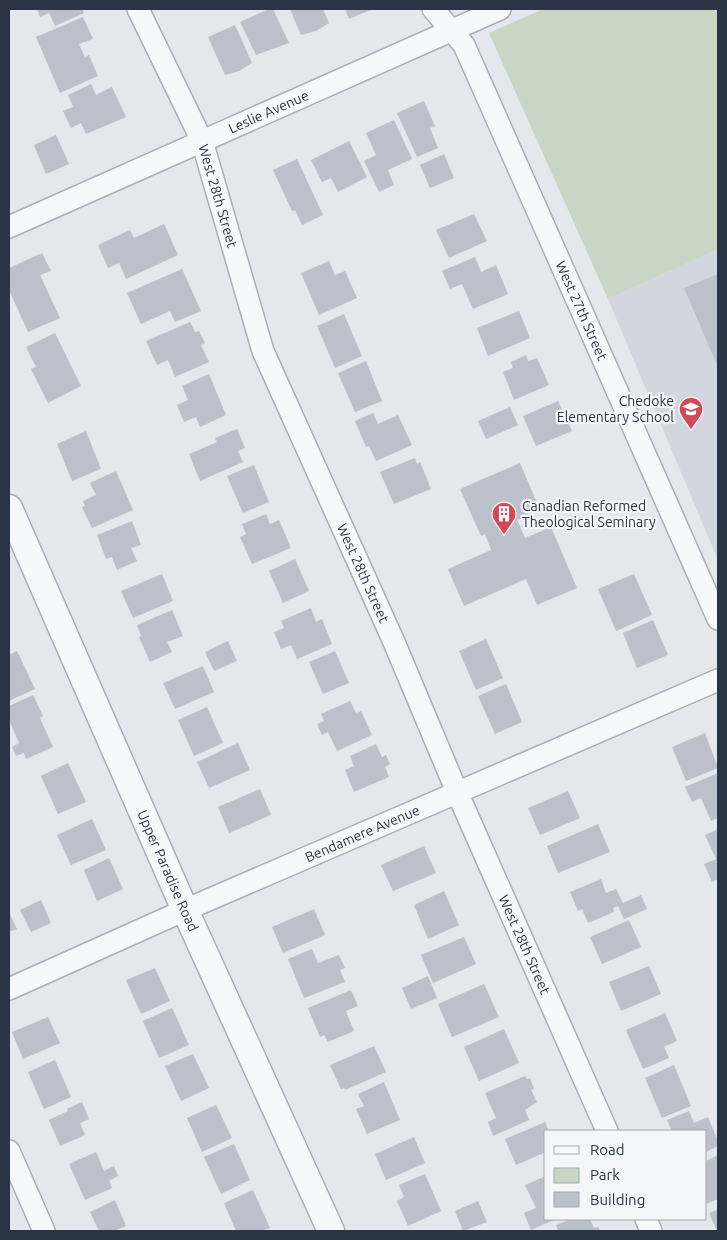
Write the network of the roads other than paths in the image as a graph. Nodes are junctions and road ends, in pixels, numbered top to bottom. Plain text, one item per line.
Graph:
1 (138, 9) edge
2 (433, 9) edge
3 (500, 9) edge
4 (452, 31) junction
5 (202, 141) junction
6 (9, 227) edge
7 (9, 508) edge
8 (718, 619) edge
9 (718, 680) edge
10 (457, 792) junction
11 (185, 910) junction
12 (9, 989) edge
13 (607, 1130) edge
14 (9, 1151) edge
15 (44, 1231) edge
16 (331, 1231) edge

1 - 5 street, West 28th Street
2 - 4 street, West 27th Street
3 - 4 street, Leslie Avenue
4 - 5 street, Leslie Avenue
4 - 8 street, West 27th Street
5 - 6 street, Leslie Avenue
5 - 10 street, West 28th Street
7 - 11 street, Upper Paradise Road
9 - 10 street, Bendamere Avenue
10 - 11 street, Bendamere Avenue
10 - 13 street, West 28th Street
11 - 12 street, Bendamere Avenue
11 - 16 street, Upper Paradise Road
14 - 15 street

